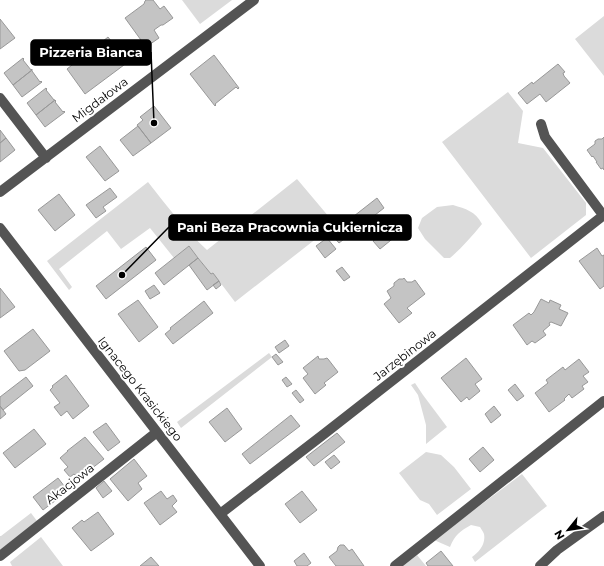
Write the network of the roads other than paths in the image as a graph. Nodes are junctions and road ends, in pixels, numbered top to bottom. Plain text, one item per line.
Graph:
1 (254, 0) edge
2 (0, 98) edge
3 (541, 124) dead end
4 (46, 158) junction
5 (0, 192) edge
6 (604, 215) edge
7 (0, 228) edge
8 (604, 401) edge
9 (157, 432) junction
10 (220, 514) junction
11 (604, 516) edge
12 (0, 556) edge
13 (260, 566) edge
14 (395, 566) edge
15 (540, 566) edge

1 - 4 street, Migdałowa
2 - 4 street
3 - 6 street
4 - 5 street, Migdałowa
6 - 10 street, Jarzębinowa
7 - 9 street, Ignacego Krasickiego
8 - 14 street
9 - 10 street, Ignacego Krasickiego
9 - 12 street, Akacjowa
10 - 13 street, Ignacego Krasickiego
11 - 15 street

